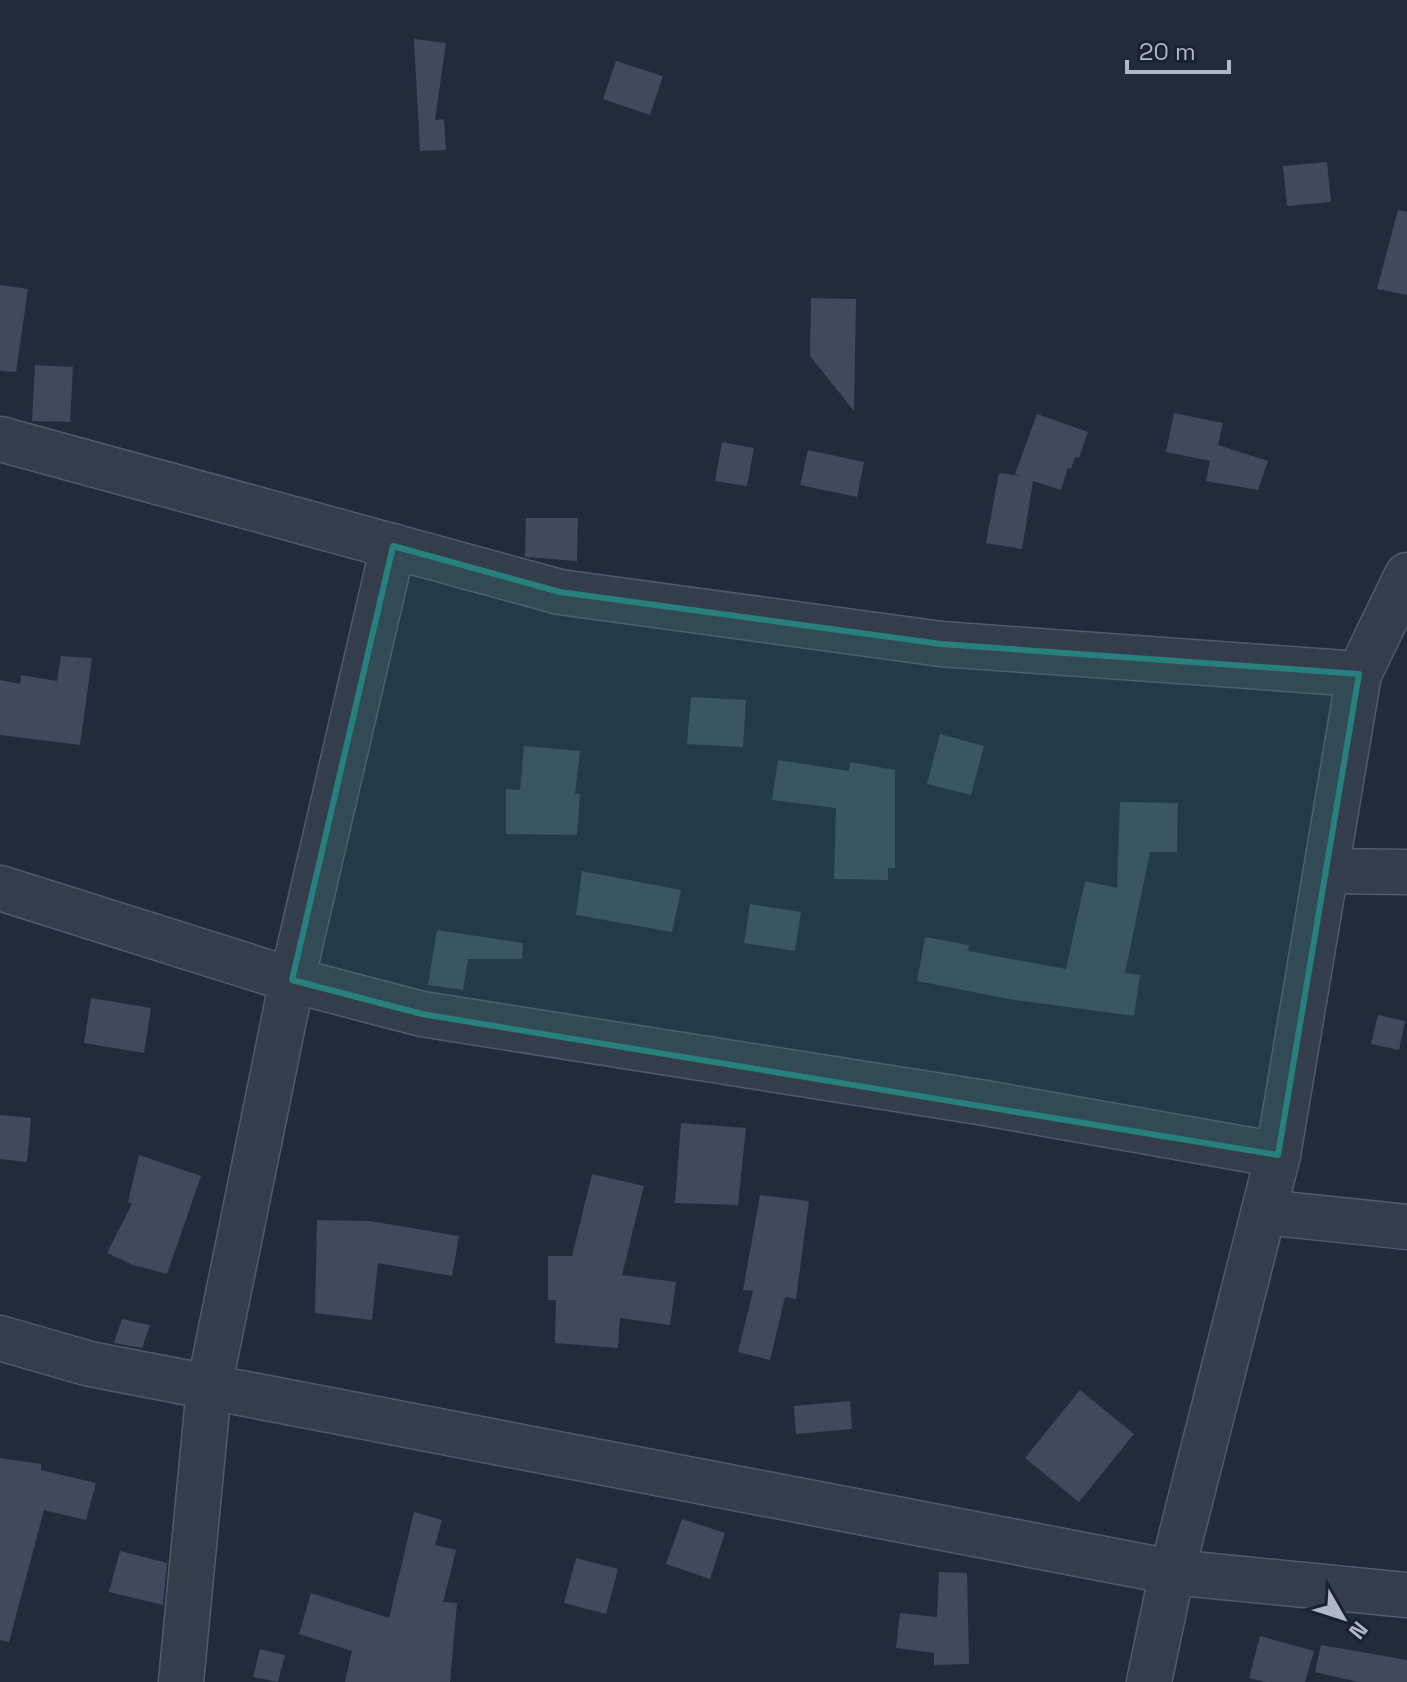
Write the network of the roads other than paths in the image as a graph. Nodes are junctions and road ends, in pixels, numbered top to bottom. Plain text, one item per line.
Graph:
1 (0, 432) edge
2 (0, 439) edge
3 (393, 546) junction
4 (1407, 575) edge
5 (1359, 674) junction
6 (1326, 871) junction
7 (1407, 872) edge
8 (0, 888) edge
9 (292, 980) junction
10 (1278, 1155) junction
11 (1264, 1212) junction
12 (1407, 1227) edge
13 (0, 1338) edge
14 (209, 1388) junction
15 (1172, 1572) junction
16 (1407, 1595) edge
17 (181, 1682) edge
18 (1149, 1682) edge

1 - 3 street
2 - 3 street
3 - 5 street
3 - 9 street
4 - 5 street
5 - 6 street
6 - 7 street
6 - 10 street
8 - 9 street
9 - 10 street
9 - 14 street
10 - 11 street
11 - 12 street
11 - 15 street
13 - 14 street
14 - 15 street
14 - 17 street
15 - 16 street
15 - 18 street

